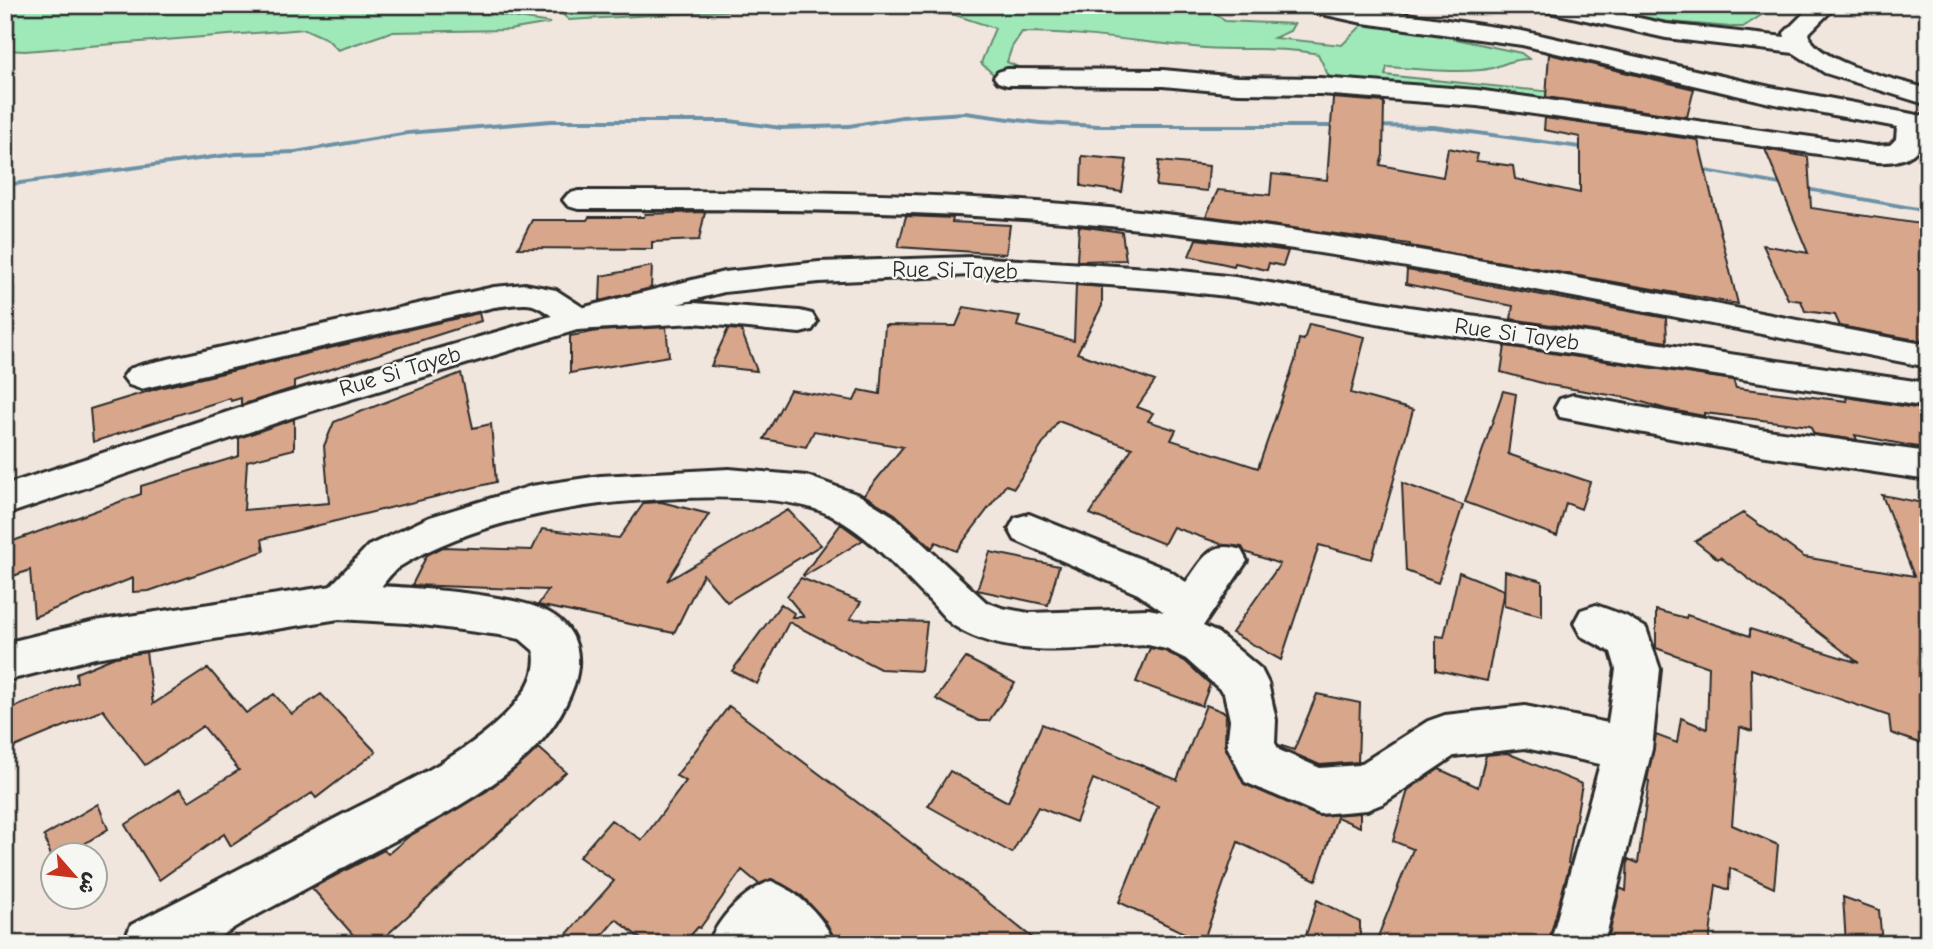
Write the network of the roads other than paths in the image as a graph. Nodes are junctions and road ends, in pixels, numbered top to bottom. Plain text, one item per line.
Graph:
1 (1311, 5) edge
2 (1549, 5) edge
3 (1826, 5) edge
4 (1800, 46) junction
5 (1007, 77) dead end
6 (1928, 97) edge
7 (1919, 123) edge
8 (578, 200) dead end
9 (576, 318) junction
10 (800, 322) dead end
11 (1928, 356) edge
12 (141, 377) dead end
13 (1928, 395) edge
14 (1573, 408) dead end
15 (1928, 466) edge
16 (5, 499) edge
17 (1029, 529) dead end
18 (1226, 561) dead end
19 (342, 602) junction
20 (1182, 620) junction
21 (1596, 623) dead end
22 (5, 662) edge
23 (1628, 749) junction
24 (150, 944) edge
25 (735, 944) edge
26 (808, 944) edge
27 (1577, 944) edge

1 - 7 street
2 - 4 street
3 - 4 street
4 - 6 street
5 - 7 street
8 - 11 street
9 - 10 street
9 - 12 street
9 - 13 street, Rue Si Tayeb
9 - 16 street, Rue Si Tayeb
14 - 15 street
17 - 20 street
18 - 20 street
19 - 20 street
19 - 22 street
19 - 24 street
20 - 23 street
21 - 23 street
23 - 27 street
25 - 26 street

